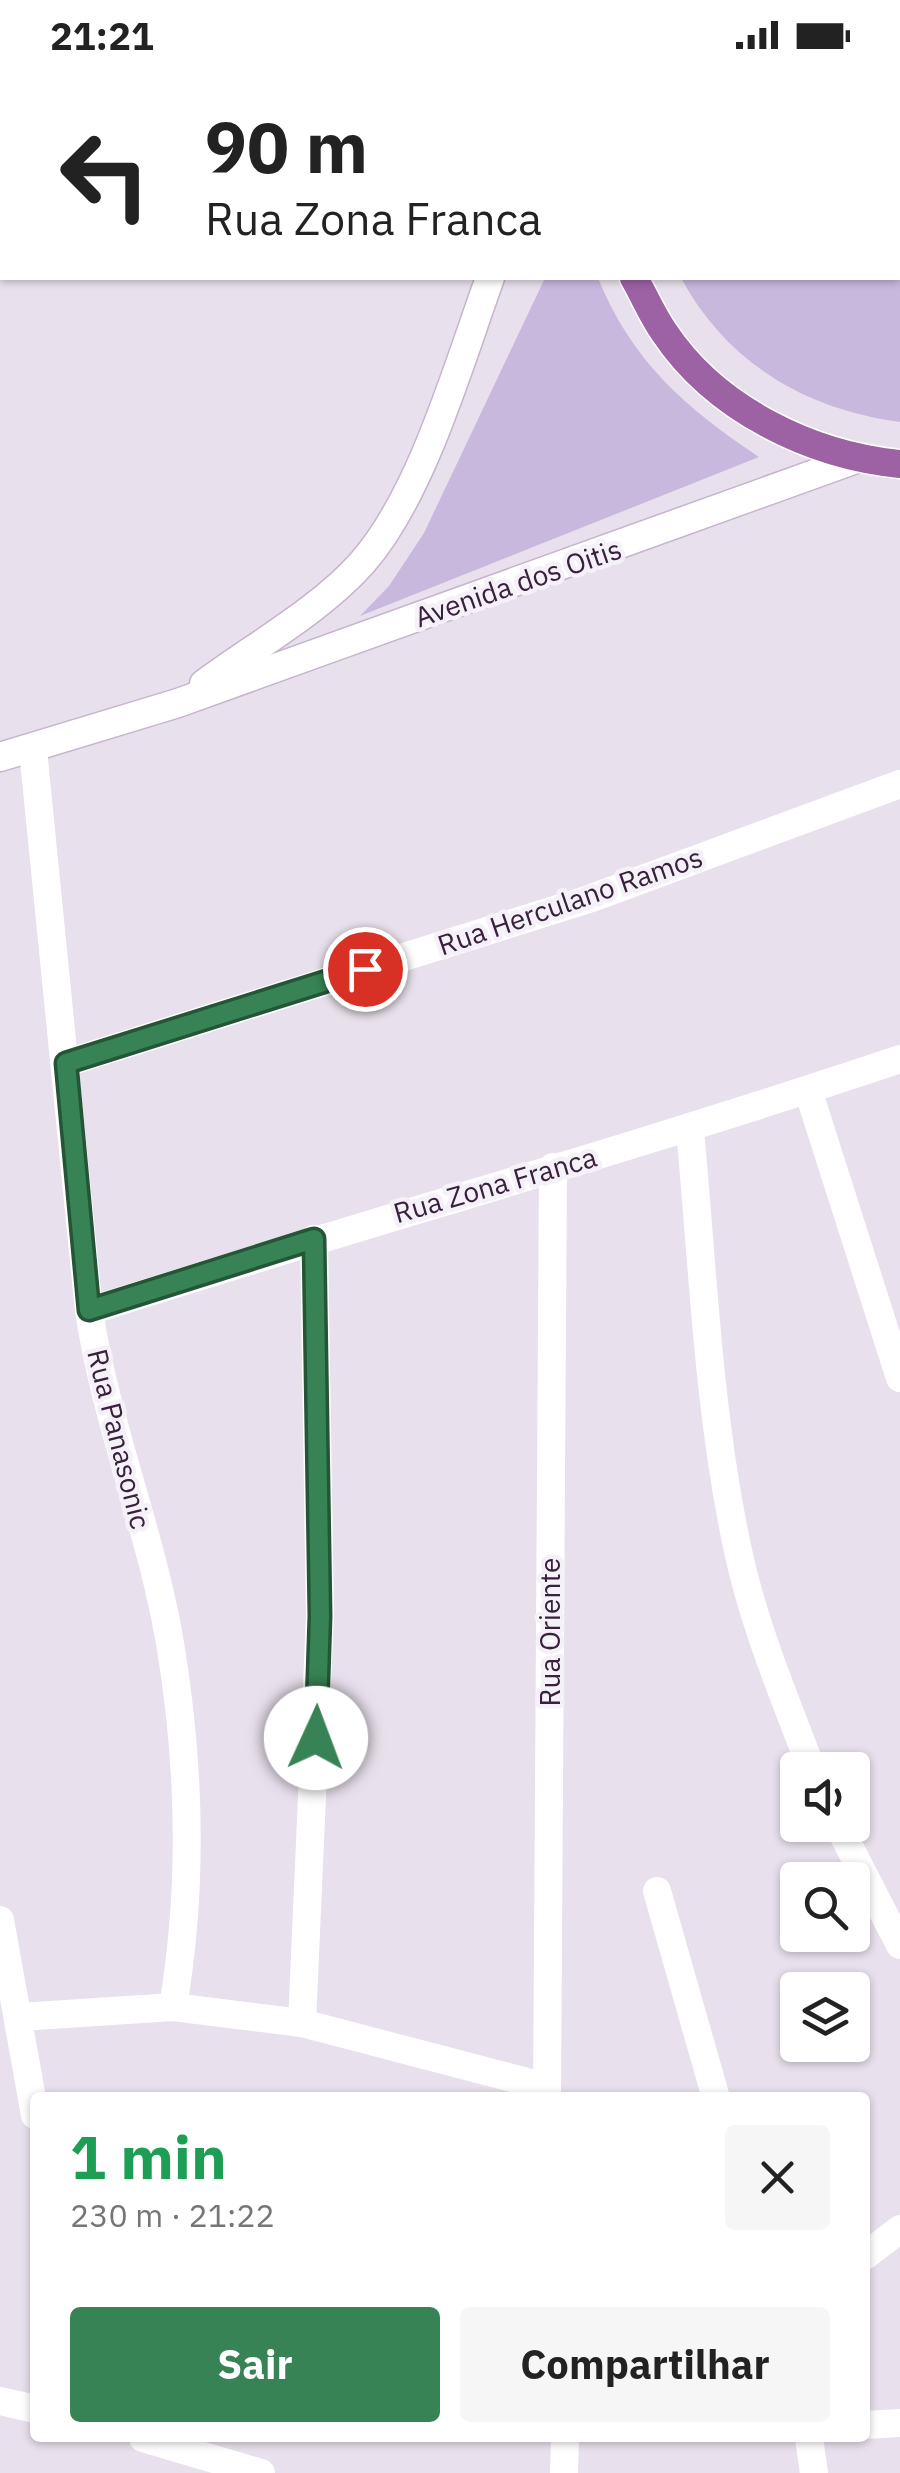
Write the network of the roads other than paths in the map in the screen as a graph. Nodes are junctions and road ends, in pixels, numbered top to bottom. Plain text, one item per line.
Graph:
1 (635, 280) edge
2 (481, 281) edge
3 (856, 458) junction
4 (900, 465) edge
5 (178, 703) junction
6 (33, 750) junction
7 (0, 756) edge
8 (900, 784) edge
9 (900, 1060) edge
10 (66, 1063) junction
11 (808, 1090) junction
12 (690, 1130) junction
13 (553, 1167) junction
14 (314, 1239) junction
15 (89, 1310) junction
16 (900, 1378) edge
17 (805, 1752) edge
18 (847, 1842) edge
19 (657, 1891) dead end
20 (0, 1920) edge
21 (900, 1944) edge
22 (172, 2007) junction
23 (20, 2017) junction
24 (302, 2023) junction
25 (31, 2092) edge
26 (547, 2092) edge
27 (714, 2092) edge
28 (900, 2229) edge
29 (870, 2252) edge
30 (0, 2401) edge
31 (30, 2408) edge
32 (900, 2423) edge
33 (870, 2425) edge
34 (156, 2442) edge
35 (565, 2442) edge
36 (810, 2442) edge
37 (254, 2472) edge
38 (564, 2473) edge
39 (814, 2473) edge

1 - 3 main road
2 - 5 street, Avenida dos Oitis
3 - 4 main road
3 - 5 street, Avenida dos Oitis
5 - 6 street, Avenida dos Oitis
6 - 7 street, Avenida dos Oitis
6 - 10 street, Rua Panasonic
8 - 10 street, Rua Herculano Ramos
9 - 11 street, Rua Zona Franca
10 - 15 street, Rua Panasonic
11 - 12 street, Rua Zona Franca
11 - 16 street
12 - 13 street, Rua Zona Franca
12 - 17 street
13 - 14 street, Rua Zona Franca
13 - 26 street, Rua Oriente
14 - 15 street, Rua Zona Franca
14 - 24 street
15 - 22 street, Rua Panasonic
18 - 21 street
19 - 27 street
20 - 23 street
22 - 23 street
22 - 24 street
23 - 25 street
24 - 26 street
28 - 29 street
30 - 31 street
32 - 33 street
34 - 37 street
35 - 38 street
36 - 39 street

